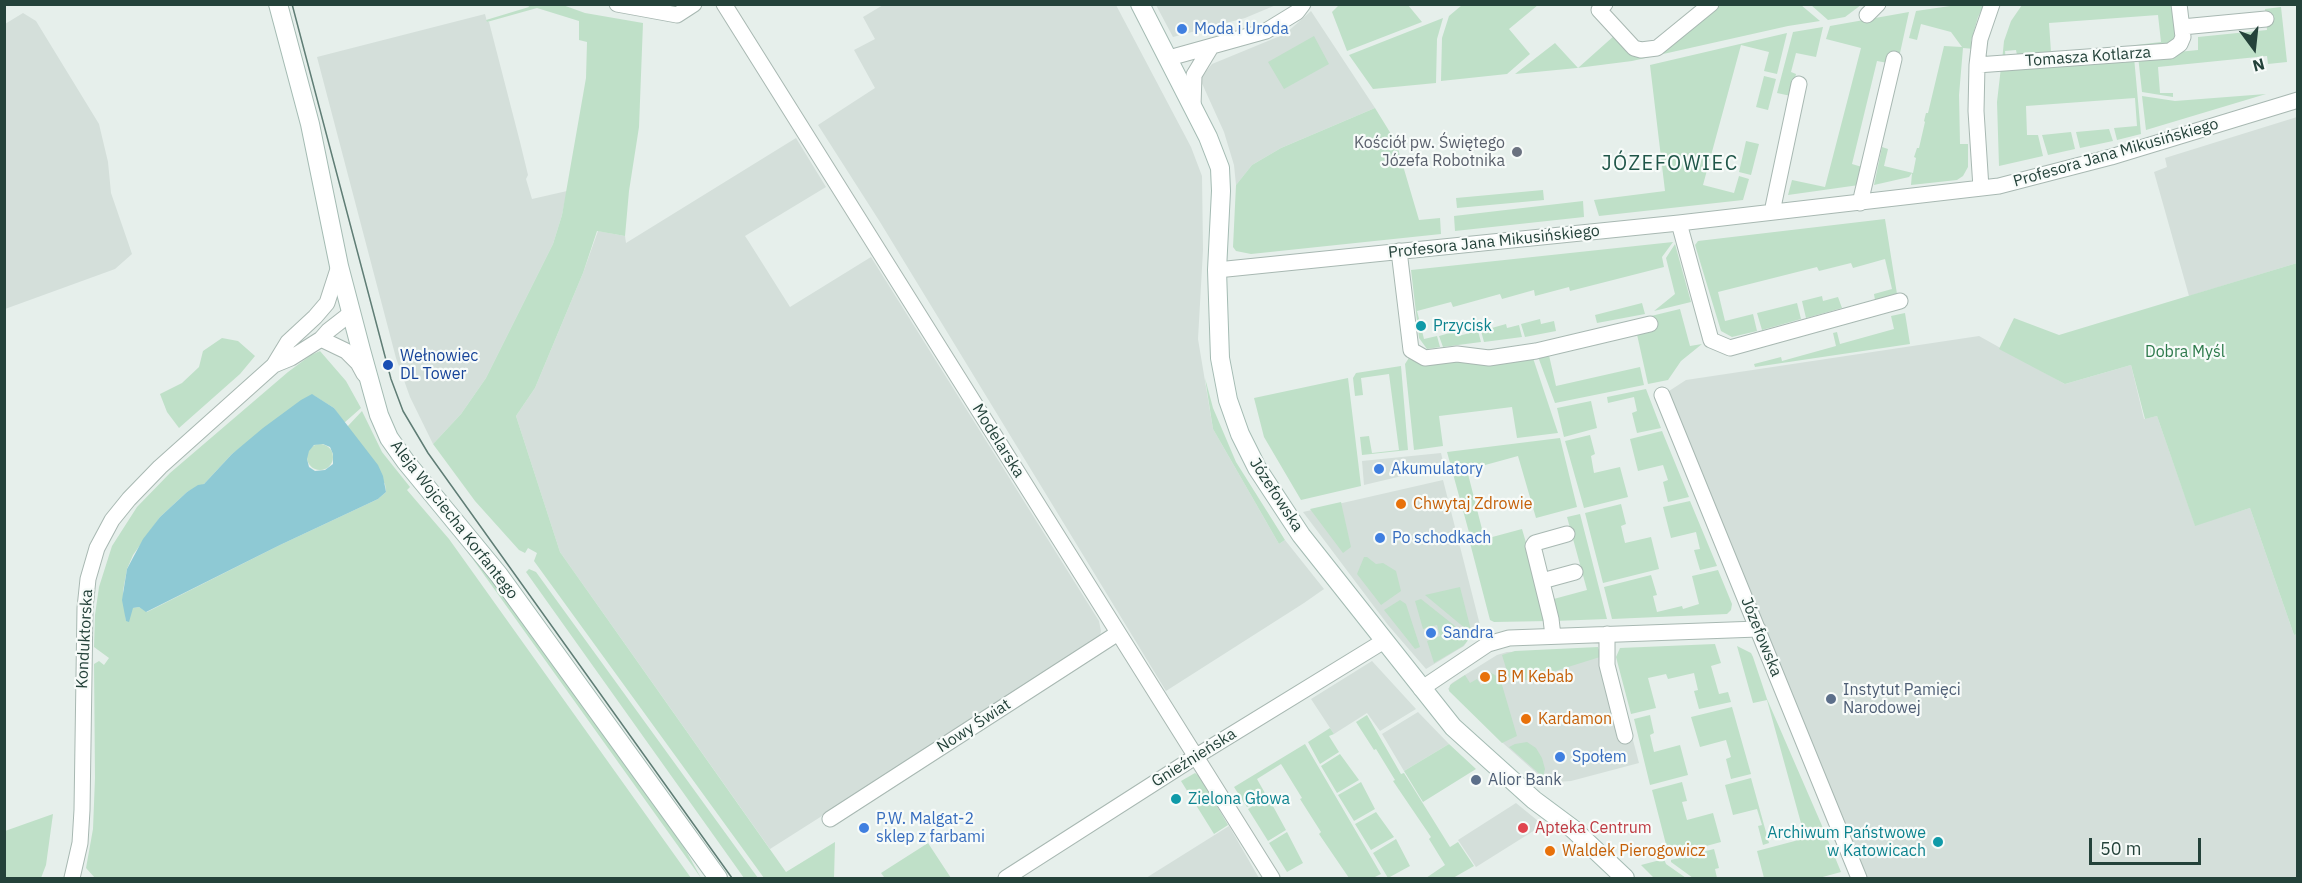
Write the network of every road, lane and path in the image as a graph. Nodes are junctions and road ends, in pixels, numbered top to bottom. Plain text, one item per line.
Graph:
1 (278, 4) edge
2 (617, 4) edge
3 (694, 4) edge
4 (724, 4) edge
5 (1140, 4) edge
6 (1303, 4) edge
7 (1711, 4) edge
8 (1878, 4) edge
9 (1992, 4) edge
10 (2179, 4) edge
11 (1602, 7) edge
12 (1867, 15) dead end
13 (2266, 20) dead end
14 (2182, 27) junction
15 (1211, 47) junction
16 (1169, 58) junction
17 (1894, 59) dead end
18 (1977, 65) junction
19 (1799, 84) dead end
20 (2298, 99) edge
21 (1193, 106) junction
22 (1981, 188) junction
23 (1860, 203) junction
24 (1772, 212) junction
25 (1679, 223) junction
26 (1399, 251) junction
27 (339, 266) junction
28 (1217, 270) junction
29 (1900, 301) dead end
30 (351, 313) junction
31 (315, 317) junction
32 (1650, 324) dead end
33 (321, 339) junction
34 (274, 365) junction
35 (369, 383) junction
36 (1662, 395) dead end
37 (1567, 534) dead end
38 (1575, 572) dead end
39 (1542, 581) junction
40 (1758, 629) junction
41 (1118, 633) junction
42 (1607, 634) junction
43 (1553, 636) junction
44 (1384, 641) junction
45 (1421, 689) junction
46 (1625, 736) dead end
47 (1195, 757) junction
48 (830, 819) dead end
49 (72, 879) edge
50 (718, 879) edge
51 (1006, 879) edge
52 (1272, 879) edge
53 (1625, 879) edge
54 (1859, 879) edge

1 - 27 street, Aleja Wojciecha Korfantego
2 - 3 street
4 - 41 street, Modelarska
5 - 16 street, Józefowska
6 - 15 street
7 - 11 street
8 - 12 street
9 - 18 street
10 - 14 street
13 - 14 street
14 - 18 street, Tomasza Kotlarza
15 - 16 street
15 - 21 street
16 - 21 street, Józefowska
17 - 23 street
18 - 22 street
19 - 24 street
20 - 22 street, Profesora Jana Mikusińskiego
21 - 28 street, Józefowska
22 - 23 street, Profesora Jana Mikusińskiego
23 - 24 street, Profesora Jana Mikusińskiego
24 - 25 street, Profesora Jana Mikusińskiego
25 - 26 street, Profesora Jana Mikusińskiego
25 - 29 street
26 - 28 street, Profesora Jana Mikusińskiego
26 - 32 street
27 - 30 street, Aleja Wojciecha Korfantego
27 - 31 street, Konduktorska
28 - 44 street, Józefowska
30 - 31 street
30 - 33 street, Konduktorska
30 - 35 street, Aleja Wojciecha Korfantego
31 - 34 street, Konduktorska
33 - 34 street, Konduktorska
33 - 35 street
34 - 49 street, Konduktorska
35 - 50 street, Aleja Wojciecha Korfantego
36 - 40 street, Józefowska
37 - 39 street
38 - 39 street
39 - 43 street
40 - 42 street
40 - 54 street, Józefowska
41 - 47 street, Modelarska
41 - 48 street, Nowy Świat
42 - 43 street
42 - 46 street
43 - 45 street
44 - 45 street, Józefowska
44 - 47 street, Gnieźnieńska
45 - 53 street, Józefowska
47 - 51 street, Gnieźnieńska
47 - 52 street, Modelarska

